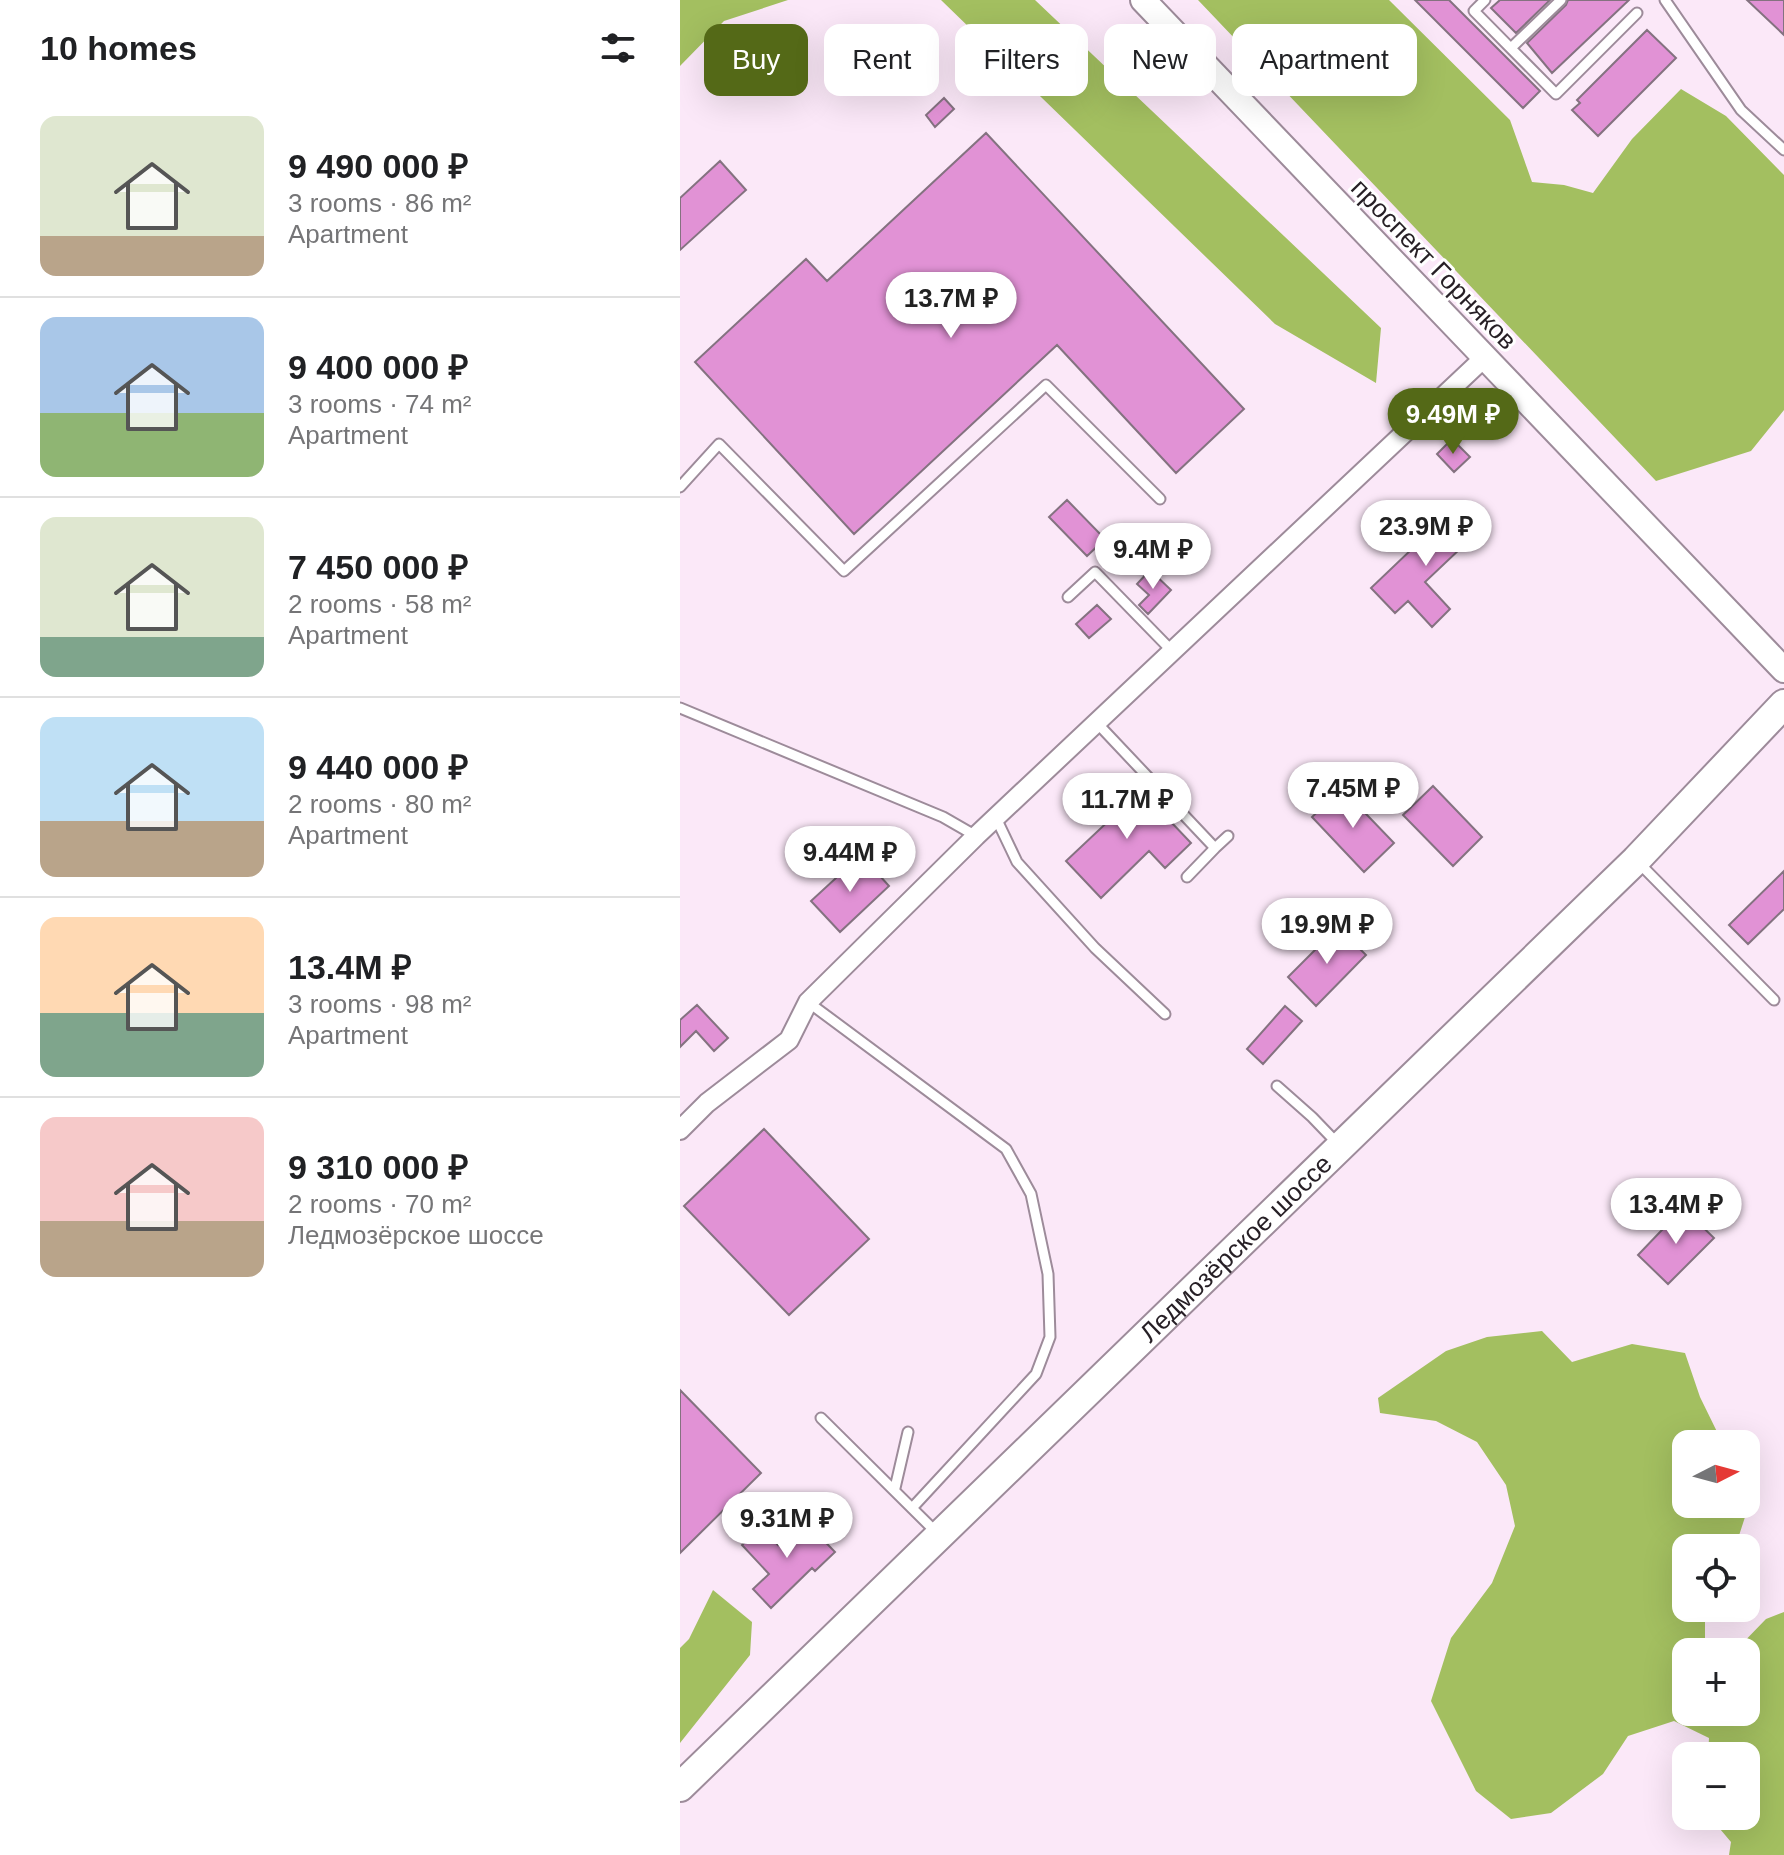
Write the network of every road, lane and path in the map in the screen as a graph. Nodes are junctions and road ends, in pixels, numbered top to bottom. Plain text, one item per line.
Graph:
1 (1143, 0) edge
2 (1485, 0) edge
3 (1561, 0) edge
4 (1665, 0) edge
5 (1637, 13) dead end
6 (1511, 48) junction
7 (1784, 150) edge
8 (1485, 357) junction
9 (680, 487) edge
10 (1160, 499) dead end
11 (1068, 597) dead end
12 (1173, 652) junction
13 (1784, 670) edge
14 (1784, 704) edge
15 (680, 708) edge
16 (1097, 723) junction
17 (996, 818) junction
18 (976, 836) junction
19 (1228, 836) dead end
20 (1215, 848) junction
21 (1636, 860) junction
22 (1187, 877) dead end
23 (1774, 1000) dead end
24 (808, 1002) junction
25 (1165, 1014) dead end
26 (1277, 1086) dead end
27 (680, 1130) edge
28 (1339, 1145) junction
29 (821, 1418) dead end
30 (908, 1432) dead end
31 (895, 1488) junction
32 (913, 1507) junction
33 (939, 1535) junction
34 (680, 1787) edge

1 - 8 main road, проспект Горняков
2 - 6 lane
3 - 6 lane
4 - 7 lane
5 - 6 lane
8 - 12 street
8 - 13 main road, проспект Горняков
9 - 10 lane
11 - 12 lane
12 - 16 street
14 - 21 main road, Ледмозёрское шоссе
15 - 18 lane
16 - 17 street
16 - 20 lane
17 - 18 street
17 - 25 lane
18 - 24 street
19 - 20 lane
20 - 22 lane
21 - 23 lane
21 - 28 main road, Ледмозёрское шоссе
24 - 27 street
24 - 32 lane
26 - 28 lane
28 - 33 main road, Ледмозёрское шоссе
29 - 31 lane
30 - 31 lane
31 - 32 lane
32 - 33 lane
33 - 34 main road, Ледмозёрское шоссе

